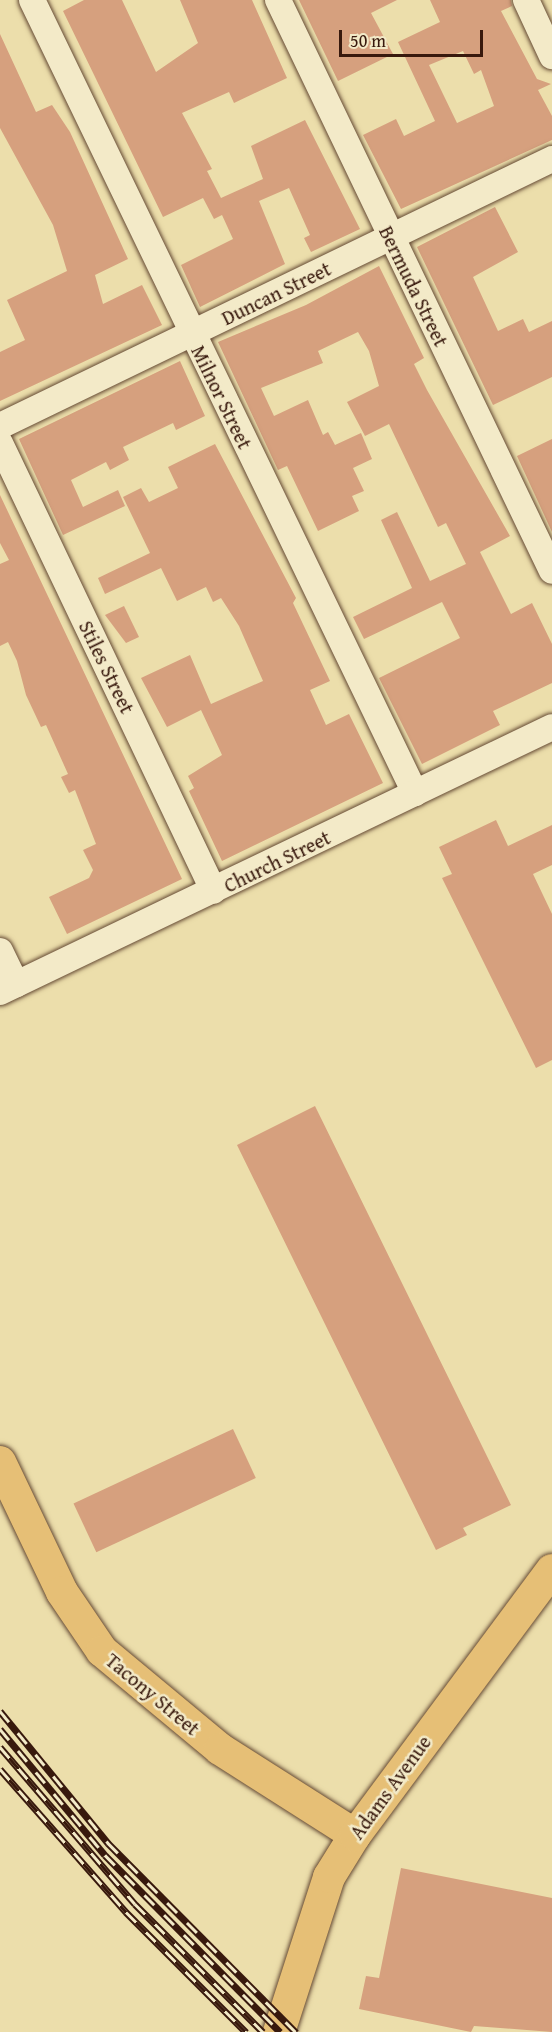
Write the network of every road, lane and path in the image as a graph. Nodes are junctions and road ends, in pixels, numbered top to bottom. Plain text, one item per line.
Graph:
1 (32, 0) edge
2 (278, 0) edge
3 (526, 0) edge
4 (552, 56) edge
5 (552, 159) edge
6 (390, 237) junction
7 (191, 334) junction
8 (0, 426) edge
9 (0, 443) edge
10 (552, 571) edge
11 (552, 727) edge
12 (415, 793) junction
13 (214, 891) junction
14 (0, 951) edge
15 (8, 988) edge
16 (0, 1462) edge
17 (552, 1570) edge
18 (355, 1835) junction
19 (279, 2032) edge

1 - 7 street, Milnor Street
2 - 6 street, Bermuda Street
3 - 4 street
5 - 6 street, Duncan Street
6 - 7 street, Duncan Street
6 - 10 street, Bermuda Street
7 - 8 street, Duncan Street
7 - 12 street, Milnor Street
9 - 13 street, Stiles Street
11 - 12 street, Church Street
12 - 13 street, Church Street
13 - 15 street, Church Street
14 - 15 street
16 - 18 main road, Tacony Street
17 - 18 main road, Adams Avenue
18 - 19 main road, Adams Avenue

